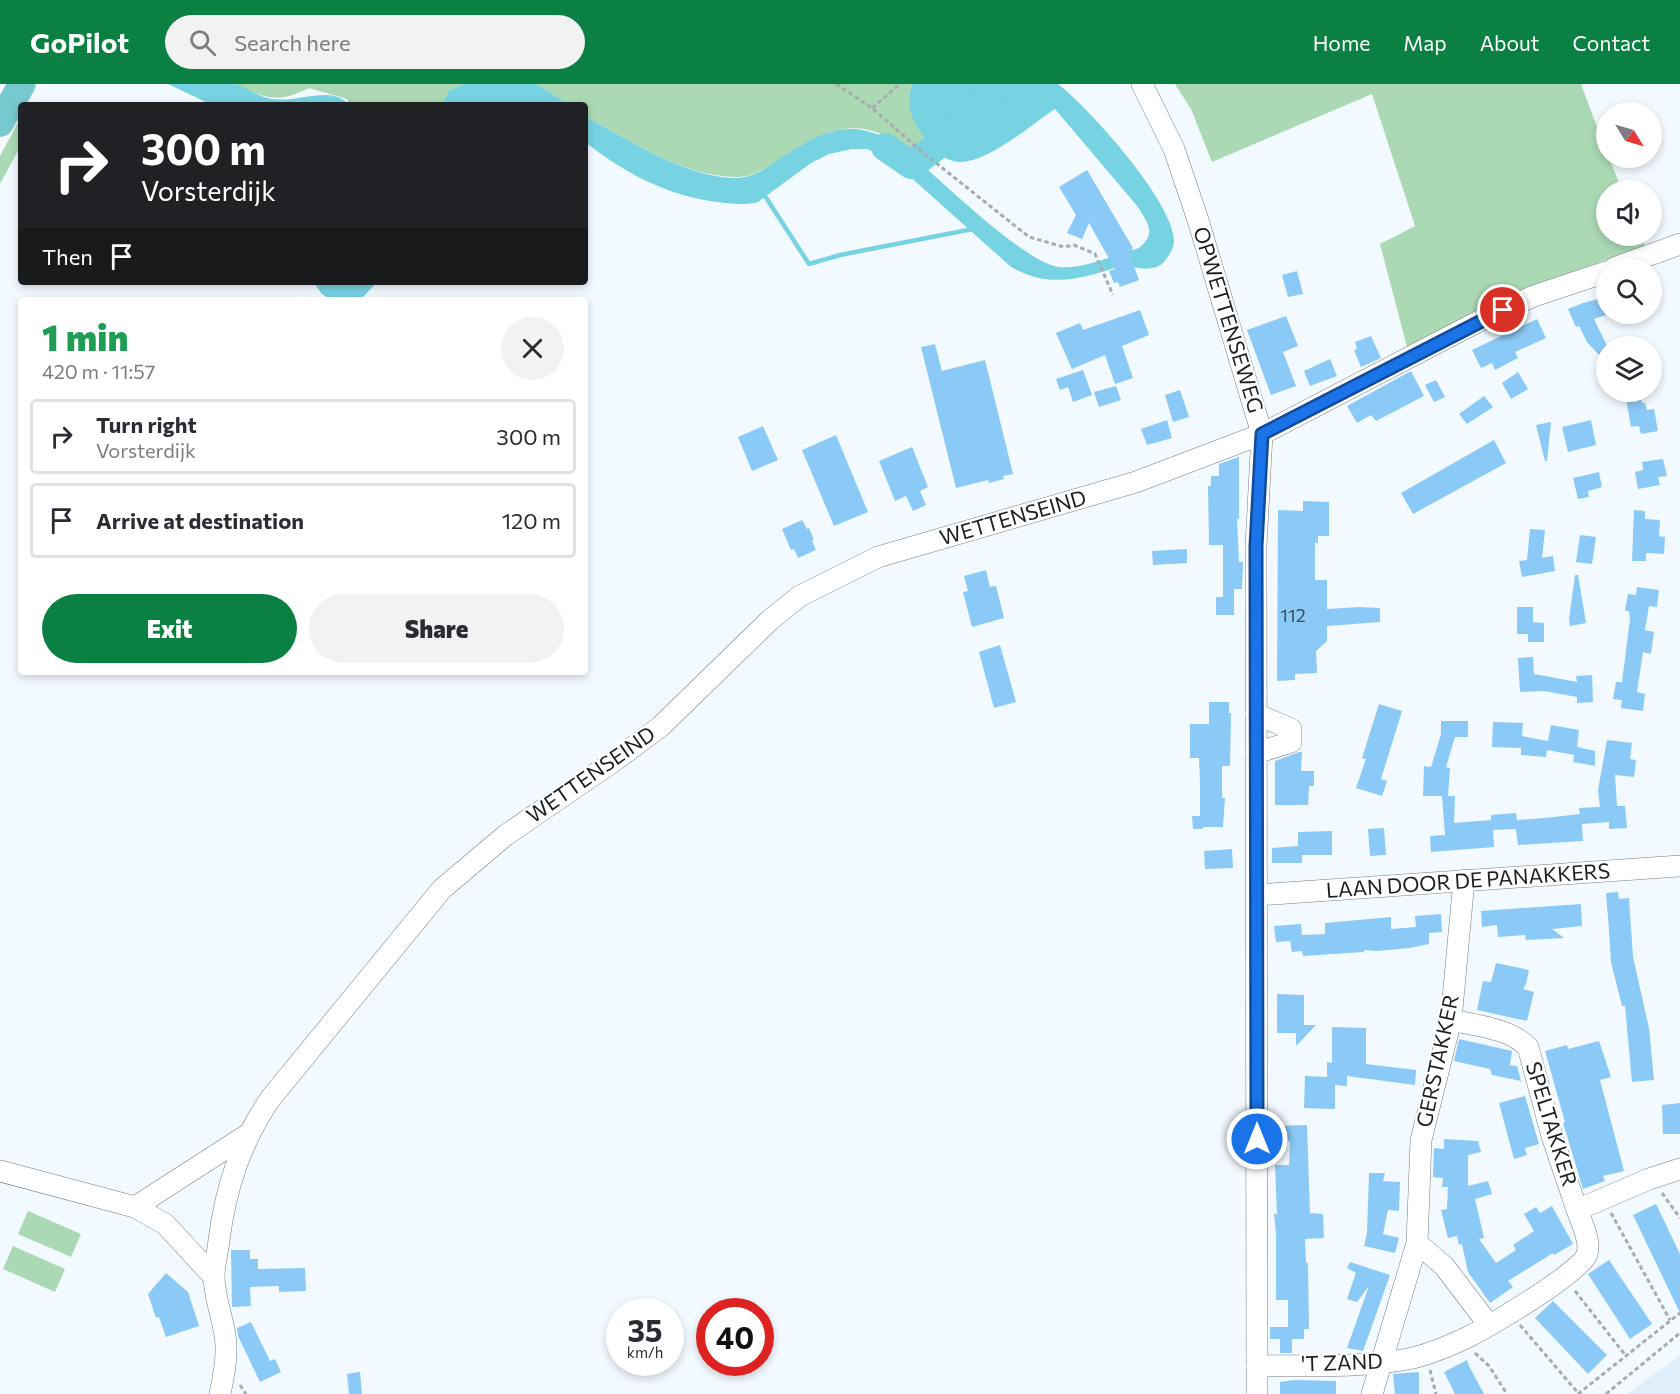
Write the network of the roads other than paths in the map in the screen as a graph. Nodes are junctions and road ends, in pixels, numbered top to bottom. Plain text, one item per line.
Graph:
1 (22, 84) edge
2 (1142, 84) edge
3 (0, 123) edge
4 (1680, 244) edge
5 (1642, 258) edge
6 (1596, 275) edge
7 (1262, 434) junction
8 (1256, 714) junction
9 (1256, 753) junction
10 (1680, 866) edge
11 (1464, 880) junction
12 (1257, 895) junction
13 (1451, 1020) junction
14 (250, 1133) junction
15 (1680, 1169) edge
16 (0, 1171) edge
17 (135, 1207) junction
18 (1577, 1210) junction
19 (1417, 1243) junction
20 (214, 1277) junction
21 (1489, 1325) junction
22 (1380, 1364) junction
23 (1257, 1366) junction
24 (220, 1394) edge
25 (1257, 1394) edge
26 (1372, 1394) edge

1 - 3 main road
2 - 7 street, OPWETTENSEWEG
4 - 5 street
6 - 7 street, WETTENSEIND
7 - 8 street, OPWETTENSEWEG
7 - 14 street, WETTENSEIND
8 - 9 street, OPWETTENSEWEG
8 - 9 street
9 - 12 street, OPWETTENSEWEG
10 - 11 street, LAAN DOOR DE PANAKKERS
11 - 12 street, LAAN DOOR DE PANAKKERS
11 - 13 street, GERSTAKKER
12 - 23 street, OPWETTENSEWEG
13 - 18 street, SPELTAKKER
13 - 19 street, GERSTAKKER
14 - 17 street
14 - 20 street, WETTENSEIND
15 - 18 street
16 - 17 street
17 - 20 street
18 - 21 street, 'T ZAND
19 - 21 street
19 - 22 street, GERSTAKKER
20 - 24 street, WETTENSEIND
21 - 22 street, 'T ZAND
22 - 23 street, 'T ZAND
22 - 26 street, GERSTAKKER
23 - 25 street, OPWETTENSEWEG

